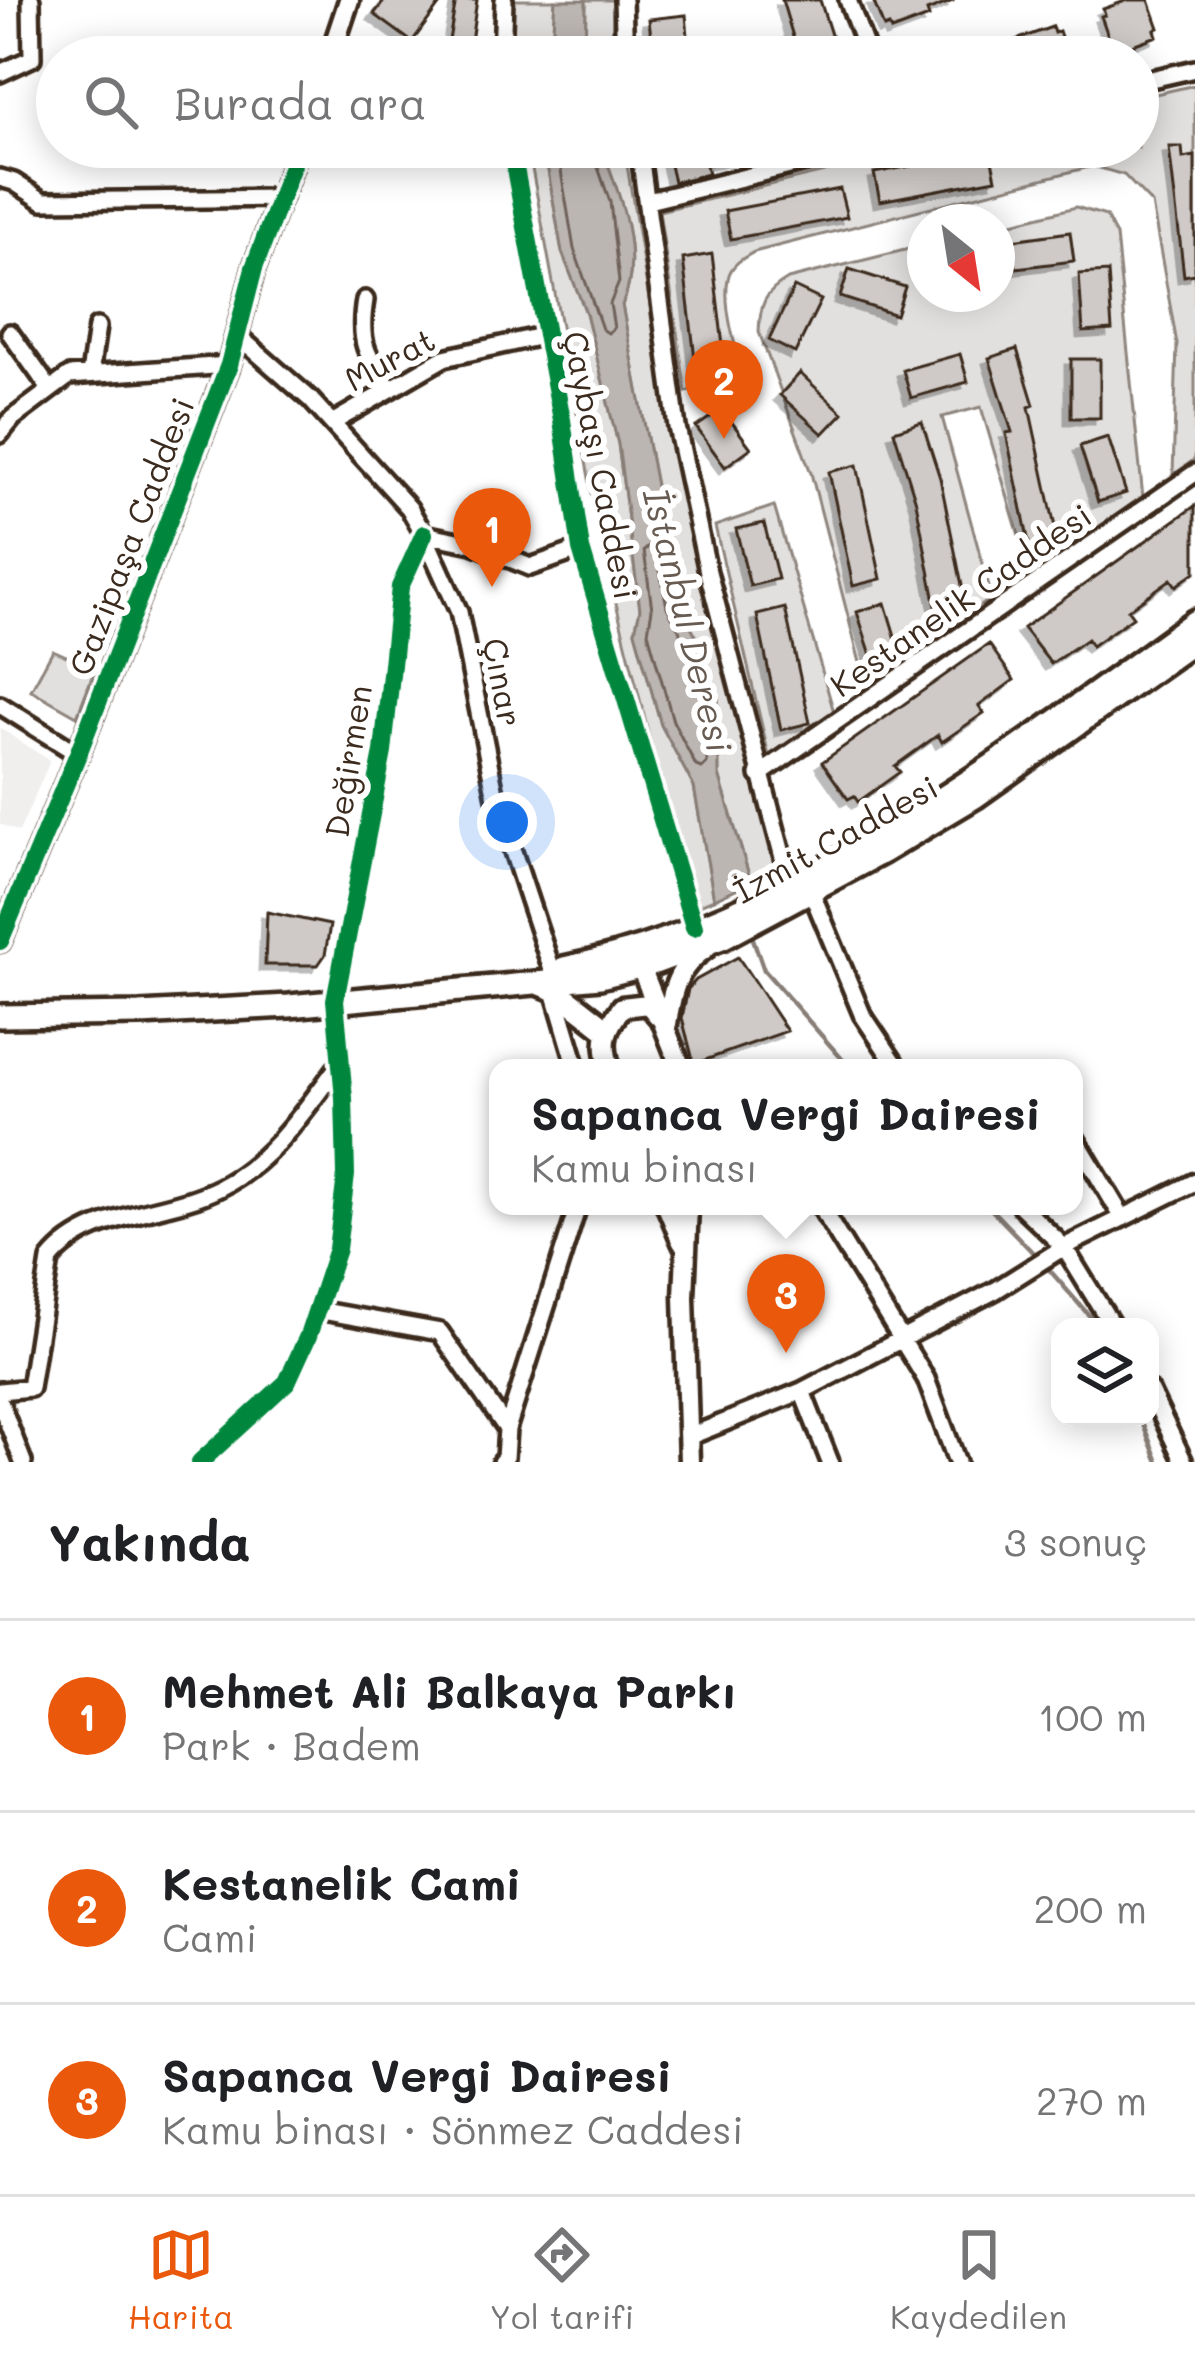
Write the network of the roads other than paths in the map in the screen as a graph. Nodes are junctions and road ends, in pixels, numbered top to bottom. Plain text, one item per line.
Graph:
1 (31, 0) edge
2 (349, 0) edge
3 (504, 0) edge
4 (623, 0) edge
5 (848, 0) edge
6 (337, 36) edge
7 (503, 36) edge
8 (624, 36) edge
9 (861, 36) edge
10 (1195, 68) edge
11 (0, 73) edge
12 (1159, 77) edge
13 (291, 168) edge
14 (516, 168) edge
15 (642, 168) edge
16 (782, 168) edge
17 (0, 178) edge
18 (280, 198) junction
19 (648, 201) junction
20 (365, 300) dead end
21 (97, 327) dead end
22 (10, 333) dead end
23 (237, 334) junction
24 (546, 335) junction
25 (229, 365) junction
26 (90, 374) junction
27 (49, 388) junction
28 (390, 389) junction
29 (332, 424) junction
30 (0, 434) edge
31 (1195, 472) edge
32 (424, 534) junction
33 (581, 549) junction
34 (1195, 621) edge
35 (1195, 641) edge
36 (0, 705) edge
37 (78, 754) junction
38 (759, 775) junction
39 (787, 894) junction
40 (710, 928) junction
41 (0, 941) edge
42 (633, 961) junction
43 (600, 968) junction
44 (545, 980) junction
45 (335, 1000) junction
46 (0, 1016) edge
47 (667, 1024) junction
48 (607, 1029) junction
49 (574, 1059) edge
50 (607, 1059) edge
51 (679, 1059) edge
52 (892, 1059) edge
53 (341, 1062) junction
54 (1083, 1151) edge
55 (1195, 1182) edge
56 (575, 1215) edge
57 (671, 1215) edge
58 (687, 1215) edge
59 (826, 1215) edge
60 (1029, 1215) edge
61 (1123, 1218) junction
62 (683, 1247) junction
63 (1059, 1251) junction
64 (317, 1310) junction
65 (1107, 1318) edge
66 (904, 1337) junction
67 (0, 1391) edge
68 (802, 1391) junction
69 (0, 1402) edge
70 (1159, 1410) edge
71 (507, 1429) junction
72 (688, 1437) junction
73 (505, 1460) edge
74 (23, 1462) edge
75 (200, 1462) edge
76 (688, 1462) edge
77 (830, 1462) edge
78 (958, 1462) edge
79 (1184, 1462) edge

1 - 11 street
2 - 6 street
3 - 7 street
4 - 8 street
5 - 9 street
10 - 12 street
13 - 18 street, Gazipaşa Caddesi
14 - 24 street, Çaybaşı Caddesi
15 - 19 street
16 - 19 street
17 - 18 street
18 - 23 street, Gazipaşa Caddesi
19 - 38 street
20 - 28 street
21 - 26 street
22 - 27 street
23 - 25 street, Gazipaşa Caddesi
23 - 29 street, Çınar
24 - 28 street, Murat
24 - 33 street, Çaybaşı Caddesi
25 - 26 street
25 - 37 street, Gazipaşa Caddesi
26 - 27 street
27 - 30 street
28 - 29 street, Murat
29 - 32 street, Çınar
31 - 38 street, Kestanelik Caddesi
32 - 33 street
32 - 44 street, Çınar
32 - 45 street, Değirmen
33 - 40 street, Çaybaşı Caddesi
34 - 39 main road, İzmit Caddesi
35 - 39 main road, İzmit Caddesi
36 - 37 street
37 - 41 street, Gazipaşa Caddesi
38 - 39 street
39 - 40 main road, İzmit Caddesi
39 - 52 street
40 - 42 main road, İzmit Caddesi
40 - 47 street
42 - 43 main road, İzmit Caddesi
42 - 47 street
43 - 44 main road, İzmit Caddesi
43 - 48 main road
44 - 45 main road, İzmit Caddesi
44 - 48 main road
44 - 49 street, Çınar
45 - 46 main road, İzmit Caddesi
45 - 53 street, Değirmen
47 - 48 street
47 - 51 street
48 - 50 street
53 - 64 street, Değirmen
53 - 67 street
54 - 61 street
55 - 61 street
56 - 71 street
57 - 62 street
58 - 62 street
59 - 66 street
60 - 63 street
61 - 63 street
62 - 72 street
63 - 65 street
63 - 66 street
64 - 71 street
64 - 75 street, Değirmen
66 - 68 street
66 - 78 street
68 - 72 street
68 - 77 street
69 - 74 street
70 - 79 street
71 - 73 street
72 - 76 street

